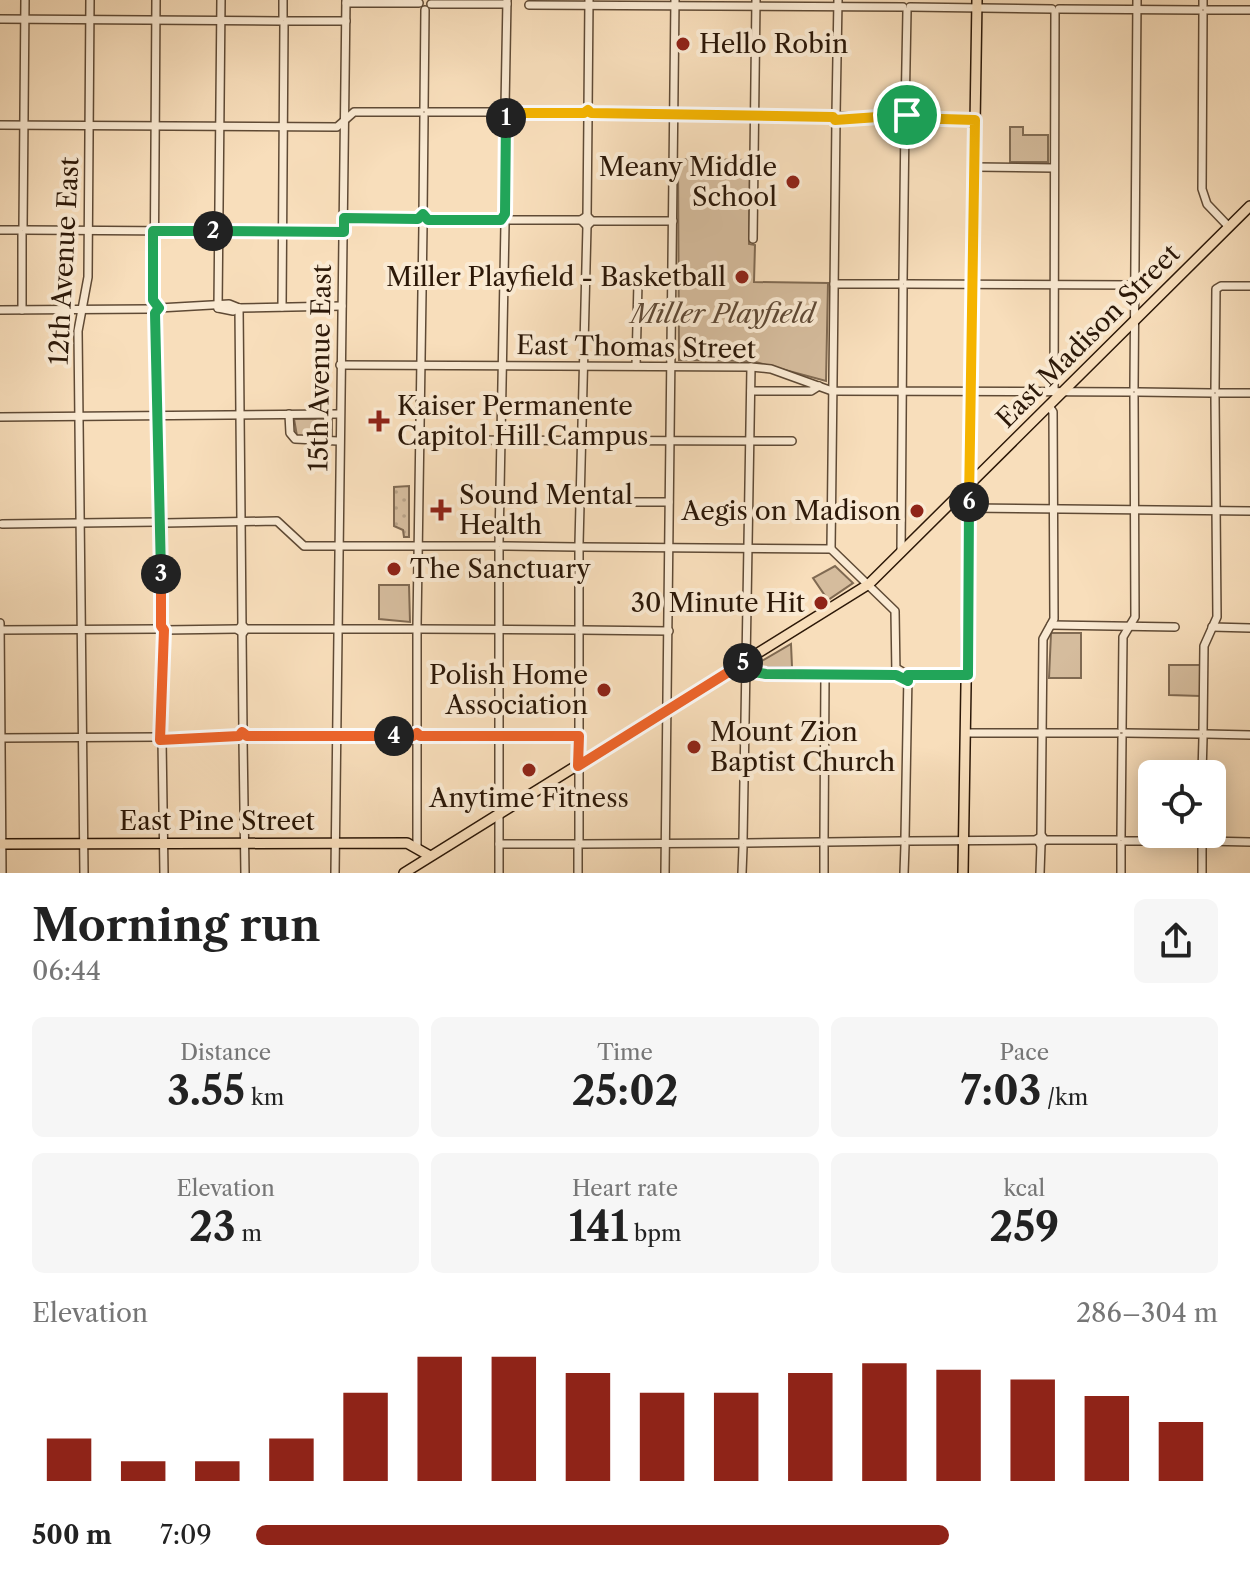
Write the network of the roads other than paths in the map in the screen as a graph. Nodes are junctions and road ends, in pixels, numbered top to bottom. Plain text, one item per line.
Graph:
1 (25, 0) edge
2 (90, 0) edge
3 (156, 0) edge
4 (221, 0) edge
5 (283, 0) edge
6 (346, 2) edge
7 (507, 2) edge
8 (425, 3) edge
9 (589, 3) edge
10 (675, 3) edge
11 (756, 3) edge
12 (838, 3) edge
13 (976, 4) edge
14 (529, 5) dead end
15 (1137, 5) edge
16 (907, 6) edge
17 (1055, 7) edge
18 (1203, 8) edge
19 (1250, 10) edge
20 (0, 19) edge
21 (25, 19) junction
22 (90, 19) junction
23 (155, 20) junction
24 (220, 20) junction
25 (283, 21) junction
26 (346, 21) junction
27 (424, 112) junction
28 (506, 112) junction
29 (588, 113) junction
30 (674, 115) junction
31 (754, 117) junction
32 (836, 117) junction
33 (905, 118) junction
34 (345, 119) junction
35 (975, 120) junction
36 (0, 125) edge
37 (23, 125) junction
38 (90, 125) junction
39 (154, 126) junction
40 (219, 126) junction
41 (282, 126) junction
42 (975, 167) junction
43 (1054, 168) junction
44 (1250, 206) edge
45 (344, 218) junction
46 (423, 220) junction
47 (505, 220) junction
48 (587, 221) junction
49 (673, 221) junction
50 (1229, 227) junction
51 (0, 230) edge
52 (23, 230) junction
53 (88, 231) junction
54 (153, 231) junction
55 (217, 231) junction
56 (283, 232) junction
57 (344, 232) junction
58 (753, 239) dead end
59 (638, 282) dead end
60 (834, 284) junction
61 (903, 284) junction
62 (973, 285) junction
63 (1054, 285) junction
64 (1134, 285) junction
65 (1250, 286) edge
66 (342, 306) junction
67 (282, 307) junction
68 (154, 308) junction
69 (218, 308) junction
70 (239, 308) junction
71 (82, 309) junction
72 (0, 310) edge
73 (22, 310) junction
74 (1134, 320) junction
75 (340, 365) junction
76 (421, 365) junction
77 (504, 366) junction
78 (585, 366) junction
79 (636, 366) junction
80 (671, 367) junction
81 (751, 367) junction
82 (819, 386) junction
83 (751, 391) junction
84 (832, 391) junction
85 (903, 391) junction
86 (971, 391) junction
87 (1059, 392) junction
88 (1134, 392) junction
89 (1215, 393) junction
90 (1250, 393) edge
91 (1049, 406) junction
92 (240, 414) junction
93 (289, 414) junction
94 (338, 414) junction
95 (159, 415) junction
96 (79, 416) junction
97 (0, 417) edge
98 (421, 440) junction
99 (501, 440) junction
100 (338, 441) junction
101 (583, 441) junction
102 (670, 441) junction
103 (750, 441) junction
104 (792, 441) dead end
105 (970, 486) junction
106 (580, 502) junction
107 (669, 502) junction
108 (947, 509) junction
109 (1054, 509) junction
110 (1136, 510) junction
111 (1216, 510) junction
112 (1250, 511) edge
113 (969, 512) junction
114 (241, 522) junction
115 (80, 523) junction
116 (160, 523) junction
117 (1, 524) edge
118 (337, 546) junction
119 (418, 546) junction
120 (499, 547) junction
121 (579, 547) junction
122 (668, 548) junction
123 (749, 548) junction
124 (831, 549) junction
125 (901, 553) junction
126 (869, 584) junction
127 (0, 623) edge
128 (1051, 625) junction
129 (1129, 626) junction
130 (1175, 627) dead end
131 (1212, 627) junction
132 (1250, 628) edge
133 (242, 629) junction
134 (336, 629) junction
135 (417, 629) junction
136 (0, 630) edge
137 (81, 630) junction
138 (161, 630) junction
139 (500, 630) junction
140 (579, 630) junction
141 (669, 631) junction
142 (748, 670) junction
143 (896, 672) junction
144 (766, 674) junction
145 (825, 674) junction
146 (968, 675) junction
147 (908, 678) junction
148 (668, 709) junction
149 (967, 733) junction
150 (1041, 733) junction
151 (1122, 733) junction
152 (1203, 734) junction
153 (1250, 735) edge
154 (243, 736) junction
155 (334, 736) junction
156 (417, 736) junction
157 (500, 736) junction
158 (579, 736) junction
159 (82, 737) junction
160 (162, 737) junction
161 (1, 738) edge
162 (1202, 760) edge
163 (578, 766) junction
164 (499, 815) junction
165 (1041, 840) junction
166 (905, 841) junction
167 (964, 841) junction
168 (1121, 841) junction
169 (1138, 841) edge
170 (1226, 841) edge
171 (824, 842) junction
172 (1250, 842) edge
173 (164, 843) junction
174 (245, 843) junction
175 (335, 843) junction
176 (743, 843) junction
177 (1, 844) edge
178 (84, 844) junction
179 (499, 844) junction
180 (578, 844) junction
181 (665, 844) junction
182 (417, 847) junction
183 (1202, 848) edge
184 (430, 856) junction
185 (416, 869) edge
186 (2, 873) edge
187 (84, 873) edge
188 (164, 873) edge
189 (245, 873) edge
190 (335, 873) edge
191 (404, 873) edge
192 (499, 873) edge
193 (578, 873) edge
194 (665, 873) edge
195 (742, 873) edge
196 (824, 873) edge
197 (904, 873) edge
198 (963, 873) edge
199 (1040, 873) edge
200 (1121, 873) edge
201 (1202, 873) edge

1 - 21 street
2 - 22 street, 12th Avenue East
3 - 23 street
4 - 24 street
5 - 25 street
6 - 8 street
6 - 26 street, 15th Avenue East
7 - 8 street
7 - 28 street
8 - 27 street
9 - 10 street
9 - 14 street
9 - 29 street
10 - 11 street
10 - 30 street
11 - 12 street
11 - 31 street
12 - 16 street
12 - 32 street
13 - 16 street
13 - 17 street
13 - 35 main road
15 - 17 street
15 - 18 street
15 - 64 street
16 - 33 street
17 - 43 street
18 - 19 street
18 - 50 street
20 - 21 street
21 - 22 street
21 - 37 street
22 - 23 street
22 - 38 street, 12th Avenue East
23 - 24 street
23 - 39 street
24 - 25 street
24 - 40 street
25 - 26 street
25 - 41 street
26 - 34 street, 15th Avenue East
27 - 28 street
27 - 34 street
27 - 46 street
28 - 29 street
28 - 47 street
29 - 30 street
29 - 48 street
30 - 31 street
30 - 49 street
31 - 32 street
31 - 58 street
32 - 33 street
32 - 60 street
33 - 35 street
33 - 61 street
34 - 41 street
34 - 45 street, 15th Avenue East
35 - 42 main road
36 - 37 street
37 - 38 street
37 - 52 street
38 - 39 street
38 - 53 street, 12th Avenue East
39 - 40 street
39 - 54 street
40 - 41 street
40 - 55 street
41 - 56 street
42 - 43 street
42 - 62 main road
43 - 63 street
44 - 50 main road, East Madison Street
45 - 46 street
45 - 57 street, 15th Avenue East
46 - 47 street
46 - 76 street
47 - 48 street
47 - 77 street
48 - 49 street
48 - 78 street
49 - 80 street
50 - 74 main road, East Madison Street
51 - 52 street
52 - 53 street
52 - 73 street
53 - 54 street
53 - 71 street, 12th Avenue East
54 - 55 street
54 - 68 street
55 - 56 street
55 - 69 street
56 - 57 street
56 - 67 street
57 - 66 street, 15th Avenue East
59 - 79 street
60 - 61 street
60 - 84 street
61 - 62 street
61 - 85 street
62 - 63 street
62 - 86 main road
63 - 64 street
63 - 87 street
64 - 74 street
65 - 89 street
66 - 67 street
66 - 75 street, 15th Avenue East
67 - 70 street
68 - 69 street
68 - 71 street
68 - 95 street
69 - 70 street
70 - 92 street
71 - 73 street
71 - 96 street, 12th Avenue East
72 - 73 street
74 - 87 main road, East Madison Street
74 - 88 street
75 - 76 street, East Thomas Street
75 - 94 street, 15th Avenue East
76 - 77 street, East Thomas Street
76 - 98 street
77 - 78 street, East Thomas Street
77 - 99 street
78 - 79 street, East Thomas Street
78 - 101 street
79 - 80 street, East Thomas Street
80 - 81 street, East Thomas Street
80 - 102 street
81 - 82 street, East Thomas Street
81 - 83 street
82 - 83 street
82 - 84 street, East Thomas Street
83 - 103 street
84 - 85 street
84 - 124 street
85 - 86 street
85 - 125 street
86 - 87 street
86 - 105 main road
87 - 88 street
87 - 91 main road, East Madison Street
88 - 89 street
88 - 110 street
89 - 90 street
89 - 111 street
91 - 105 main road, East Madison Street
91 - 109 street
92 - 93 street
92 - 95 street
92 - 114 street
93 - 94 street
93 - 100 street
94 - 100 street, 15th Avenue East
95 - 96 street
95 - 116 street
96 - 97 street
96 - 115 street, 12th Avenue East
98 - 99 street
98 - 119 street
99 - 101 street
99 - 120 street
100 - 118 street, 15th Avenue East
101 - 102 street
101 - 106 street
102 - 103 street
102 - 107 street
103 - 104 street
103 - 123 street
105 - 108 main road, East Madison Street
105 - 113 main road
106 - 107 street
106 - 121 street
107 - 122 street
108 - 113 main road
108 - 125 main road, East Madison Street
109 - 110 street
109 - 113 street
109 - 128 street
110 - 111 street
110 - 129 street
111 - 112 street
111 - 131 street
113 - 146 main road
114 - 116 street
114 - 118 street
114 - 133 street
115 - 116 street
115 - 117 street
115 - 137 street, 12th Avenue East
116 - 138 street
118 - 119 street
118 - 134 street, 15th Avenue East
119 - 120 street
119 - 135 street
120 - 121 street
120 - 139 street
121 - 122 street
121 - 140 street
122 - 123 street
122 - 141 street
123 - 124 street
123 - 142 street
124 - 126 street
125 - 126 main road, East Madison Street
126 - 142 main road, East Madison Street
126 - 143 street
127 - 136 street
128 - 129 street
128 - 150 street
129 - 130 street
129 - 151 street
131 - 132 street
131 - 152 street
133 - 134 street
133 - 138 street
133 - 154 street
134 - 135 street
134 - 155 street, 15th Avenue East
135 - 139 street
135 - 156 street
136 - 137 street
136 - 161 street
137 - 138 street
137 - 159 street, 12th Avenue East
138 - 160 street
139 - 140 street
139 - 157 street
140 - 141 street
140 - 158 street
141 - 148 street
142 - 144 street
142 - 144 street
142 - 148 main road, East Madison Street
142 - 176 street
143 - 145 street
143 - 147 street
144 - 145 street
145 - 171 street
146 - 147 street
146 - 149 main road
147 - 166 street
148 - 163 main road, East Madison Street
148 - 181 street
149 - 150 street
149 - 167 main road
150 - 151 street
150 - 165 street
151 - 152 street
151 - 168 street
152 - 153 street
152 - 162 street
154 - 155 street
154 - 160 street
154 - 174 street
155 - 156 street
155 - 175 street, 15th Avenue East
156 - 157 street
156 - 182 street
157 - 158 street
157 - 164 street
158 - 163 street
159 - 160 street
159 - 161 street
159 - 178 street, 12th Avenue East
160 - 173 street
161 - 177 street
163 - 164 main road, East Madison Street
163 - 180 street
164 - 179 street
164 - 184 main road, East Madison Street
165 - 167 street
165 - 168 street
165 - 199 street
166 - 167 street
166 - 171 street
166 - 197 street
167 - 198 main road
168 - 169 street
168 - 200 street
170 - 172 street
171 - 176 street
171 - 196 street
173 - 174 main road, East Pine Street
173 - 178 main road, East Pine Street
173 - 188 street
174 - 175 main road, East Pine Street
174 - 189 street
175 - 182 main road, East Pine Street
175 - 190 street, 15th Avenue East
176 - 181 street
176 - 195 street
177 - 178 main road, East Pine Street
177 - 186 street
178 - 187 street, 12th Avenue East
179 - 180 street
179 - 192 street
180 - 181 street
180 - 193 street
181 - 194 street
182 - 184 main road, East Pine Street
183 - 201 street
184 - 185 main road, East Madison Street
185 - 191 main road, East Madison Street

